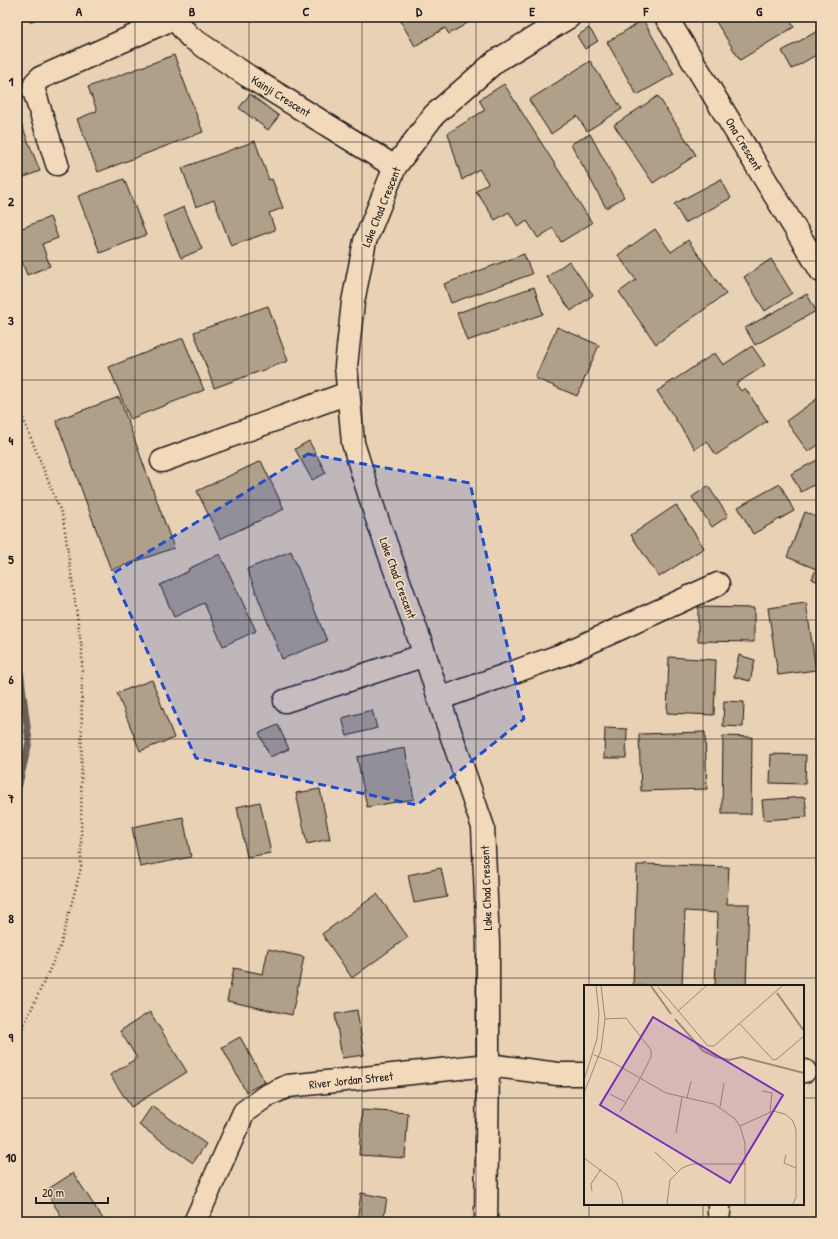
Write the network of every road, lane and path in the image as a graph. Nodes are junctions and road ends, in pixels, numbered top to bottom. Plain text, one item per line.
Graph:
1 (569, 17) edge
2 (666, 17) edge
3 (174, 18) edge
4 (57, 164) dead end
5 (395, 167) junction
6 (821, 271) edge
7 (348, 393) junction
8 (17, 404) edge
9 (162, 461) dead end
10 (718, 584) dead end
11 (425, 655) junction
12 (439, 699) junction
13 (285, 701) dead end
14 (17, 1040) edge
15 (488, 1065) junction
16 (584, 1074) edge
17 (195, 1222) edge
18 (486, 1222) edge

1 - 5 street, Lake Chad Crescent
2 - 6 street, Ona Crescent
3 - 4 street
3 - 5 street, Kainji Crescent
5 - 7 street, Lake Chad Crescent
7 - 9 street
7 - 11 street, Lake Chad Crescent
8 - 14 path
10 - 12 street
11 - 12 street, Lake Chad Crescent
11 - 13 street
12 - 15 street, Lake Chad Crescent
15 - 16 street, River Jordan Street
15 - 17 street, River Jordan Street
15 - 18 street, Lake Chad Crescent

